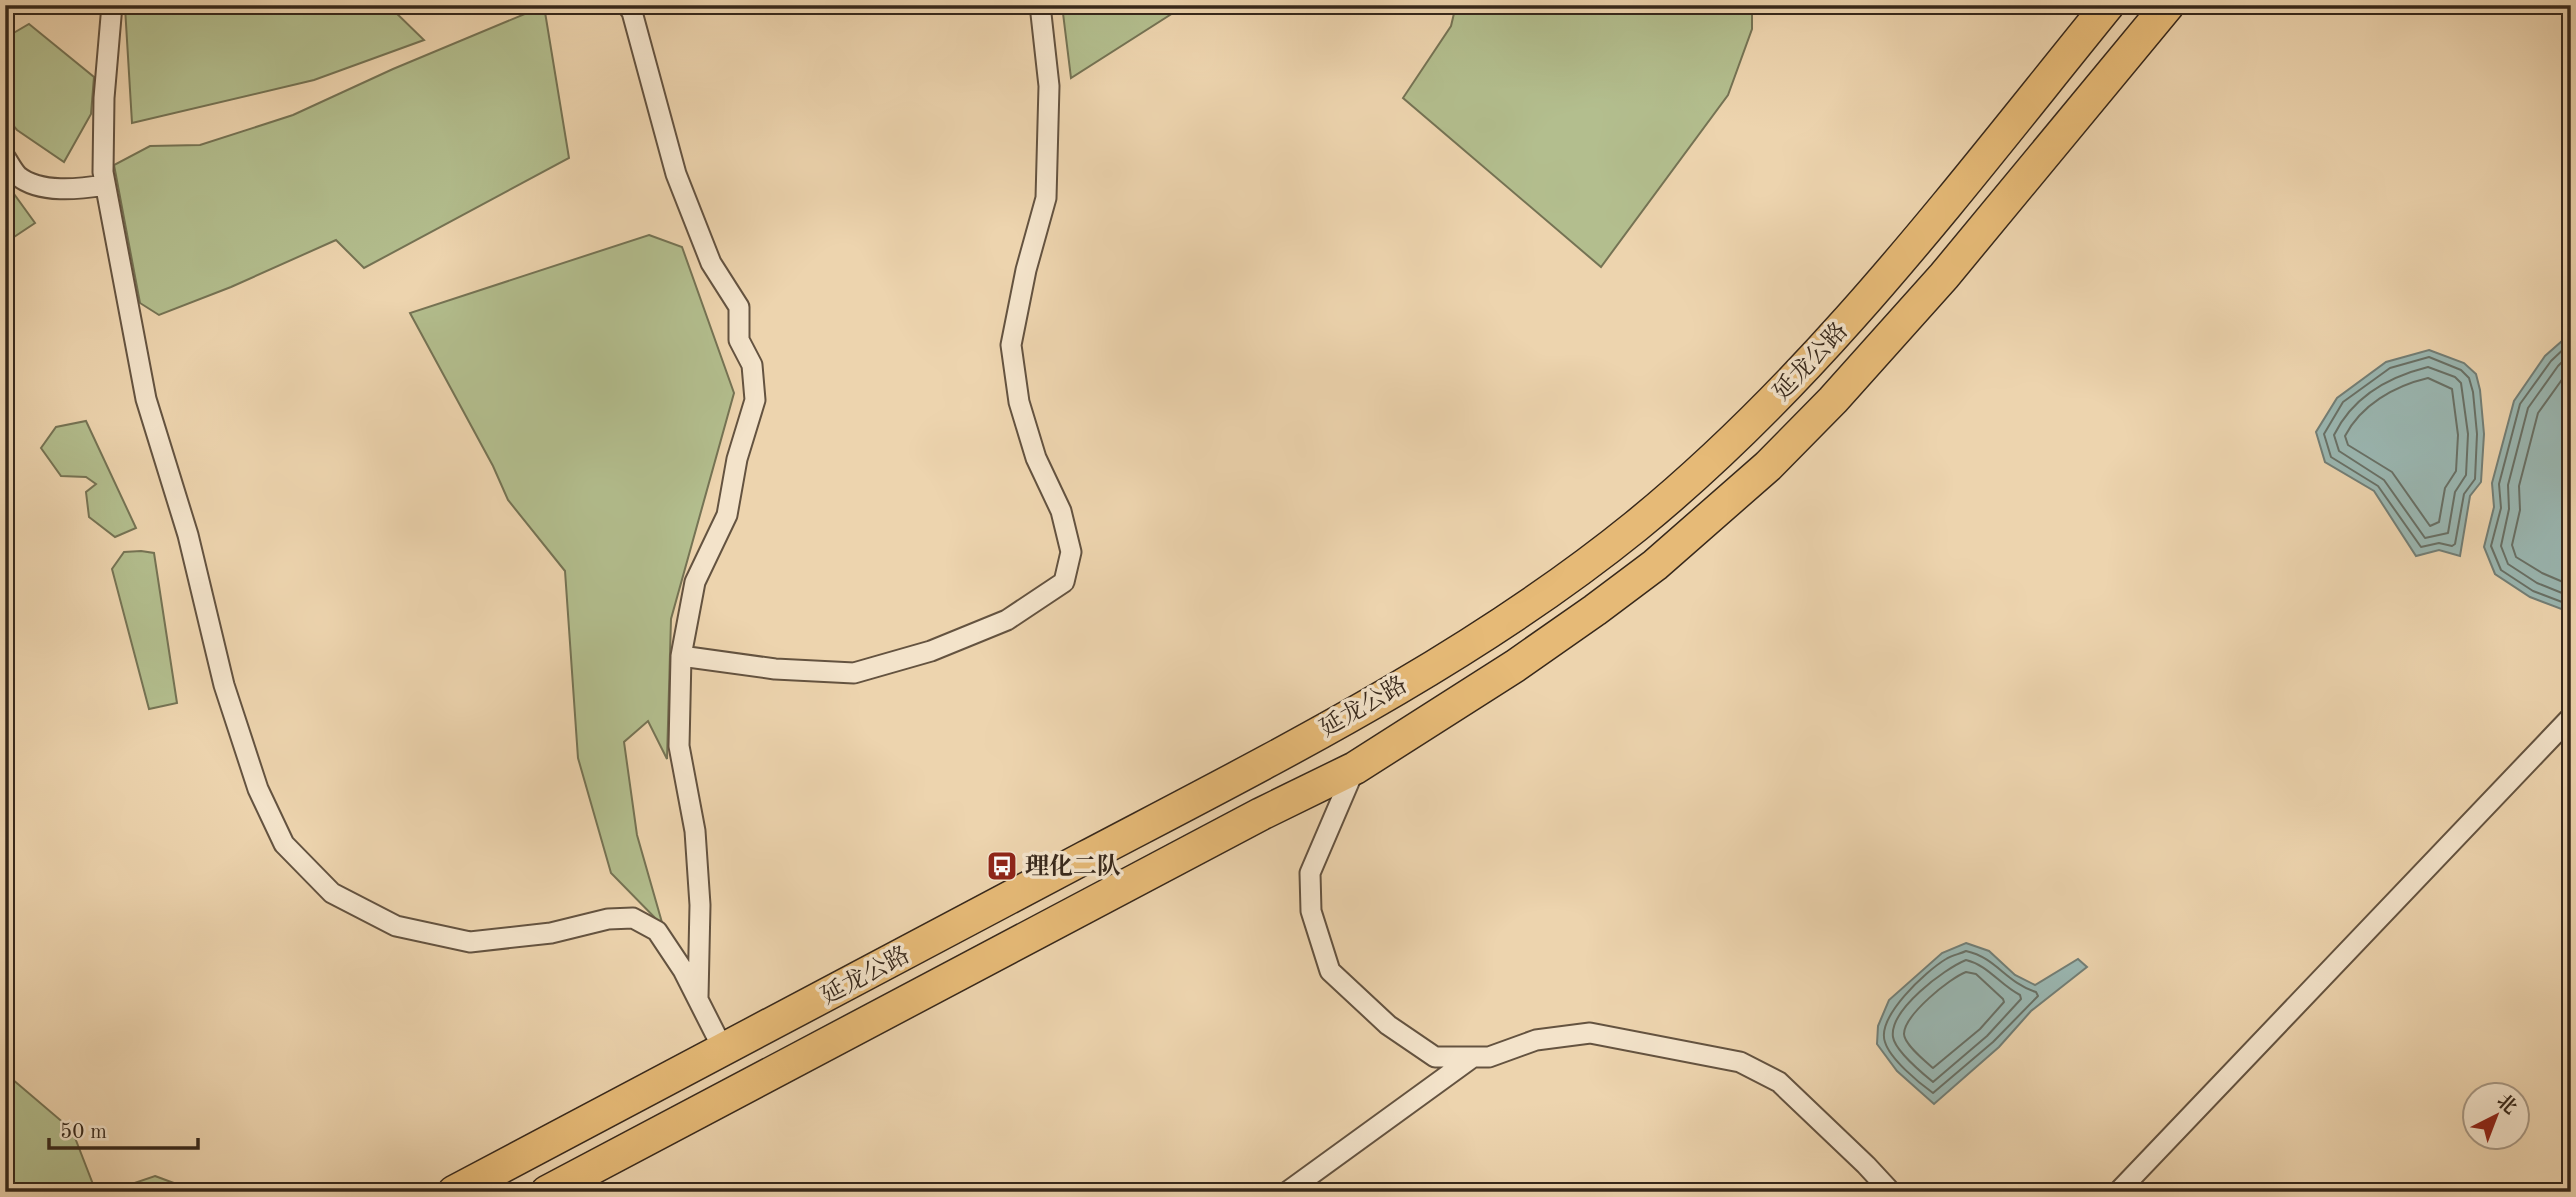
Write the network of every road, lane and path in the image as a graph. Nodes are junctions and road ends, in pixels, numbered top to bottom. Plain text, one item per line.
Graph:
1 (112, 5) edge
2 (627, 5) edge
3 (1040, 5) edge
4 (2108, 5) edge
5 (2168, 5) edge
6 (5, 158) edge
7 (105, 185) junction
8 (681, 656) junction
9 (2571, 717) edge
10 (1355, 768) junction
11 (698, 998) junction
12 (724, 1051) junction
13 (1473, 1057) junction
14 (454, 1192) edge
15 (547, 1192) edge
16 (1287, 1192) edge
17 (1891, 1192) edge
18 (2118, 1192) edge

1 - 7 street
2 - 8 street
3 - 8 street
4 - 12 highway, 延龙公路
5 - 10 highway, 延龙公路
6 - 7 street
7 - 11 street
8 - 11 street
9 - 18 street
10 - 13 street
10 - 15 highway, 延龙公路
11 - 12 street
12 - 14 highway, 延龙公路
13 - 16 street
13 - 17 street

